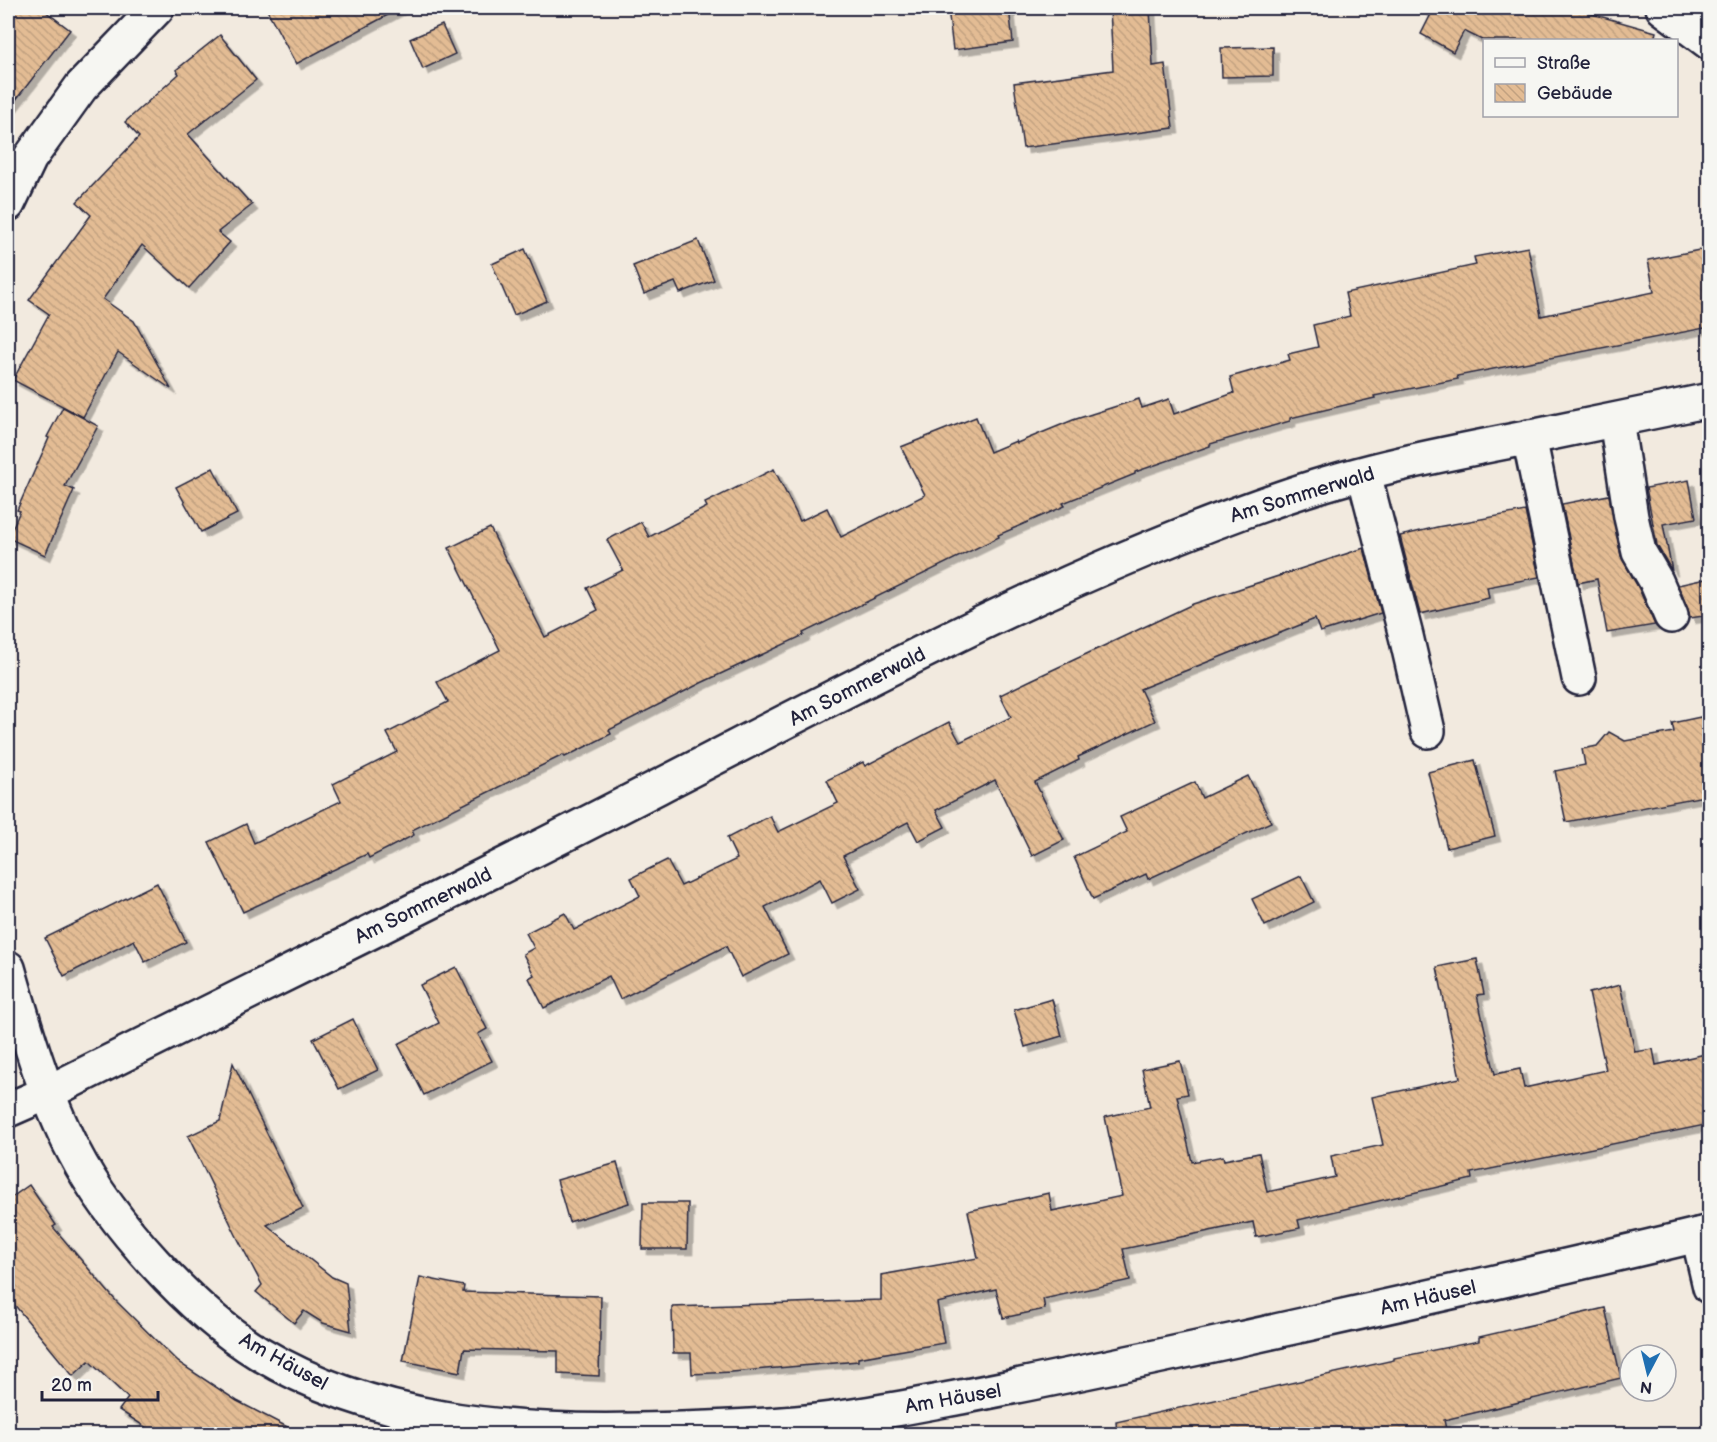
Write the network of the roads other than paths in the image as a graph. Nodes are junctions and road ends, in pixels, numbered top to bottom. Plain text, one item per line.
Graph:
1 (157, 8) edge
2 (1663, 8) edge
3 (1710, 43) edge
4 (8, 204) edge
5 (1710, 400) edge
6 (1616, 420) junction
7 (1529, 437) junction
8 (1364, 474) junction
9 (1671, 615) dead end
10 (1579, 678) dead end
11 (1428, 731) dead end
12 (8, 968) edge
13 (48, 1092) junction
14 (8, 1110) edge
15 (1704, 1234) edge
16 (1710, 1287) edge

1 - 4 street
2 - 3 street
5 - 6 street, Am Sommerwald
6 - 7 street, Am Sommerwald
6 - 9 street
7 - 8 street, Am Sommerwald
7 - 10 street
8 - 11 street
8 - 13 street, Am Sommerwald
12 - 13 street, Am Häusel
13 - 14 street, Am Sommerwald
13 - 15 street, Am Häusel
15 - 16 street, Am Häusel

